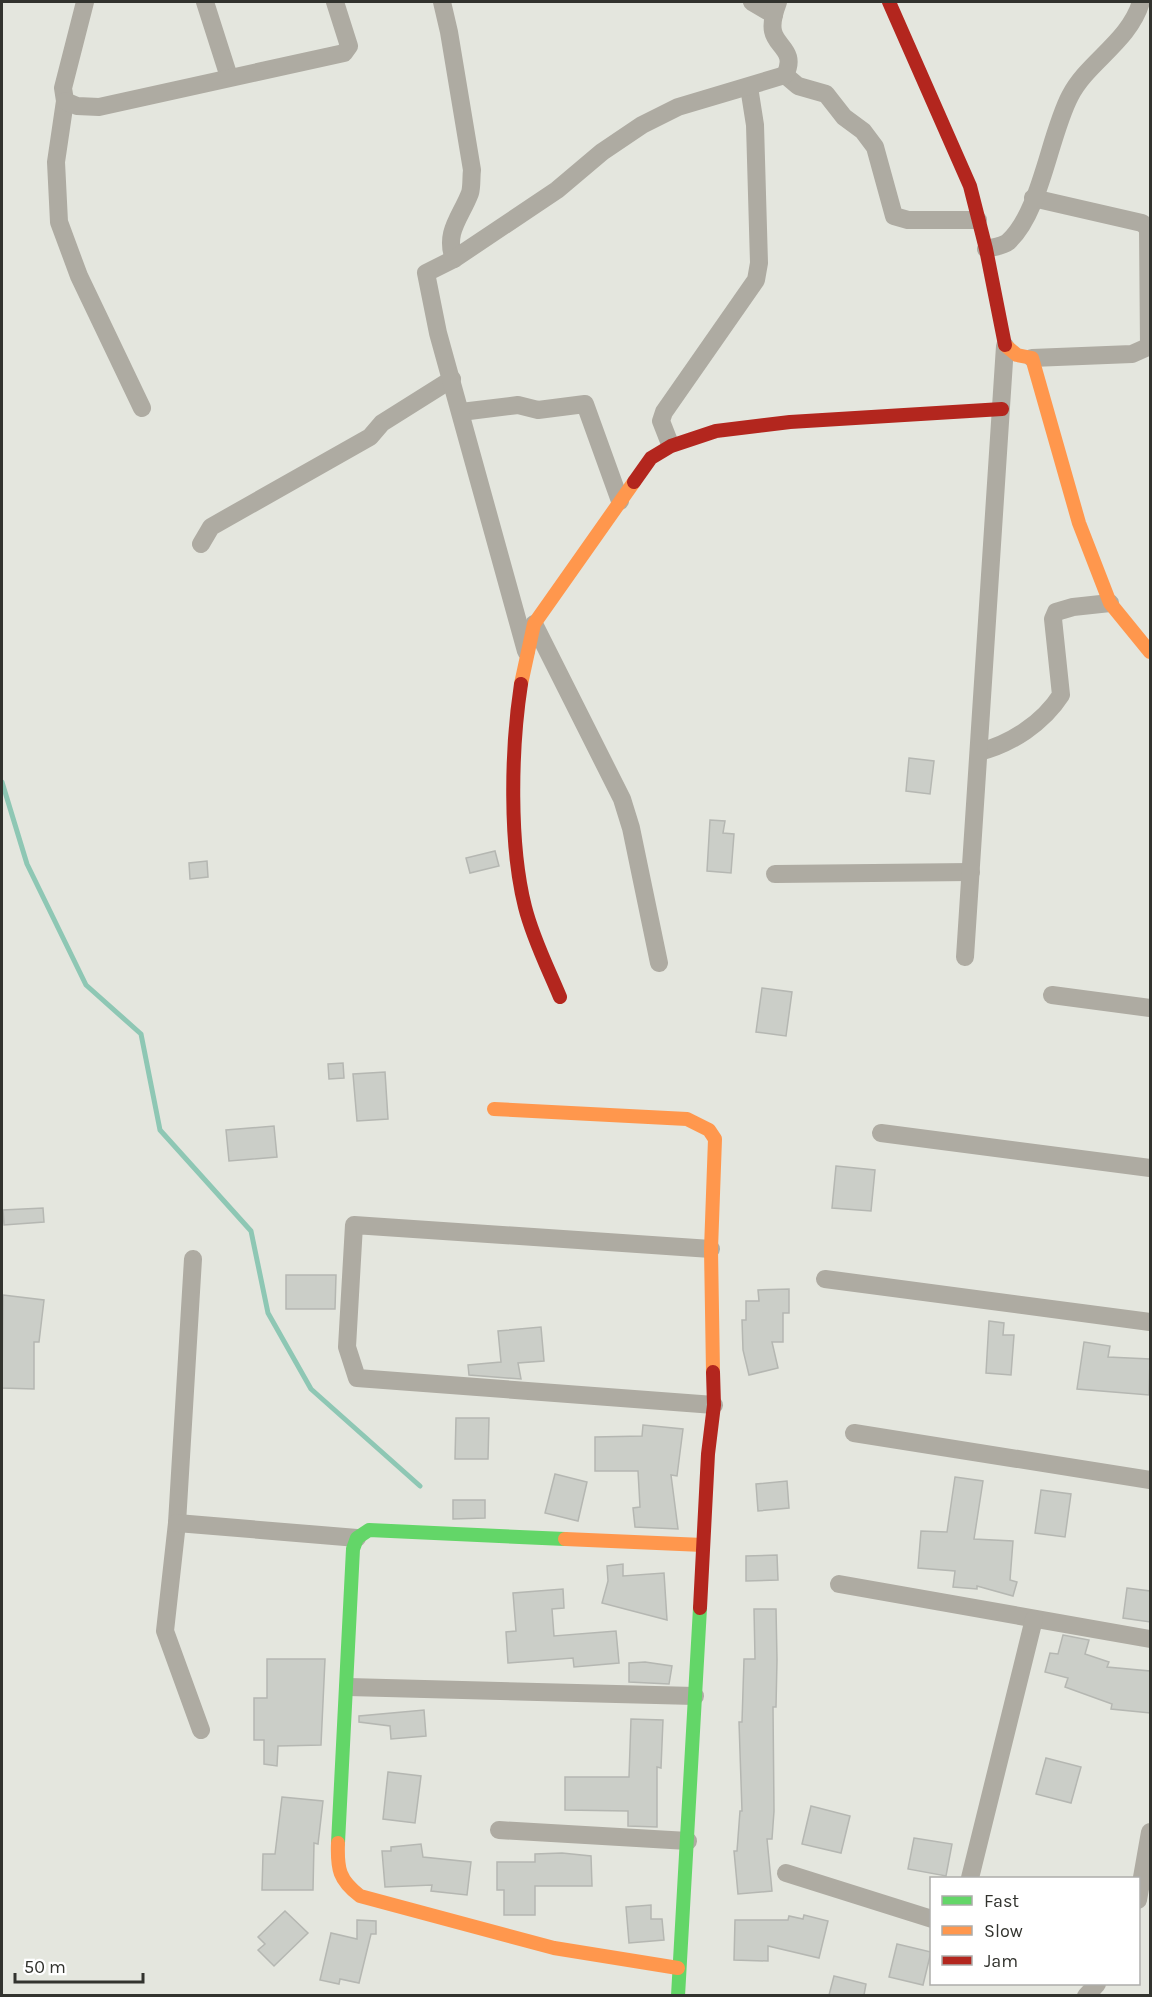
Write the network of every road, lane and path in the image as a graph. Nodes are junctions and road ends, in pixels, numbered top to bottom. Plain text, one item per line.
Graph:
1 (85, 2) edge
2 (205, 2) edge
3 (335, 2) edge
4 (442, 2) edge
5 (752, 2) edge
6 (889, 2) edge
7 (1141, 2) edge
8 (776, 8) edge
9 (785, 75) junction
10 (229, 77) junction
11 (749, 87) junction
12 (65, 101) junction
13 (1033, 198) junction
14 (978, 220) junction
15 (986, 249) junction
16 (454, 259) junction
17 (1005, 346) junction
18 (1150, 346) edge
19 (1032, 358) junction
20 (452, 379) junction
21 (141, 408) dead end
22 (1002, 409) junction
23 (461, 412) junction
24 (670, 444) junction
25 (620, 501) junction
26 (201, 544) dead end
27 (1110, 603) junction
28 (534, 624) junction
29 (526, 651) junction
30 (1150, 652) edge
31 (979, 752) junction
32 (971, 872) junction
33 (775, 874) dead end
34 (965, 957) dead end
35 (659, 963) dead end
36 (1052, 995) dead end
37 (561, 997) dead end
38 (1150, 1008) edge
39 (494, 1109) dead end
40 (881, 1133) dead end
41 (1150, 1168) edge
42 (711, 1249) junction
43 (193, 1259) dead end
44 (825, 1279) dead end
45 (1150, 1322) edge
46 (714, 1405) junction
47 (854, 1433) dead end
48 (1150, 1480) edge
49 (177, 1523) junction
50 (357, 1538) junction
51 (703, 1545) junction
52 (839, 1584) dead end
53 (1034, 1619) junction
54 (1150, 1639) edge
55 (348, 1687) junction
56 (695, 1696) junction
57 (201, 1730) dead end
58 (499, 1830) dead end
59 (1150, 1832) edge
60 (688, 1841) junction
61 (786, 1873) dead end
62 (970, 1877) edge
63 (1140, 1889) edge
64 (930, 1918) edge
65 (678, 1968) junction
66 (678, 1995) edge

1 - 12 street
2 - 10 street
3 - 10 street
4 - 16 street
5 - 8 street
6 - 14 street
7 - 13 street
8 - 9 street
9 - 11 street
9 - 14 street
10 - 12 street
11 - 16 street
11 - 24 street
12 - 21 street
13 - 15 street
13 - 18 street
14 - 15 street
15 - 17 street
16 - 20 street
17 - 19 street
17 - 22 street
18 - 19 street
19 - 27 street
20 - 23 street
20 - 26 street
22 - 24 street
22 - 31 street
23 - 25 street
23 - 29 street
24 - 25 street
25 - 28 street
27 - 30 street
27 - 31 street
28 - 29 street
28 - 35 street
29 - 37 street
31 - 32 street
32 - 33 street
32 - 34 street
36 - 38 street
39 - 42 street
40 - 41 street
42 - 46 street
42 - 46 street
43 - 49 street
44 - 45 street
46 - 51 street
47 - 48 street
49 - 50 street
49 - 57 street
50 - 51 street
50 - 55 street
51 - 56 street
52 - 53 street
53 - 54 street
53 - 62 street
55 - 56 street
55 - 65 street
56 - 60 street
58 - 60 street
59 - 63 street
60 - 65 street
61 - 64 street
65 - 66 street

